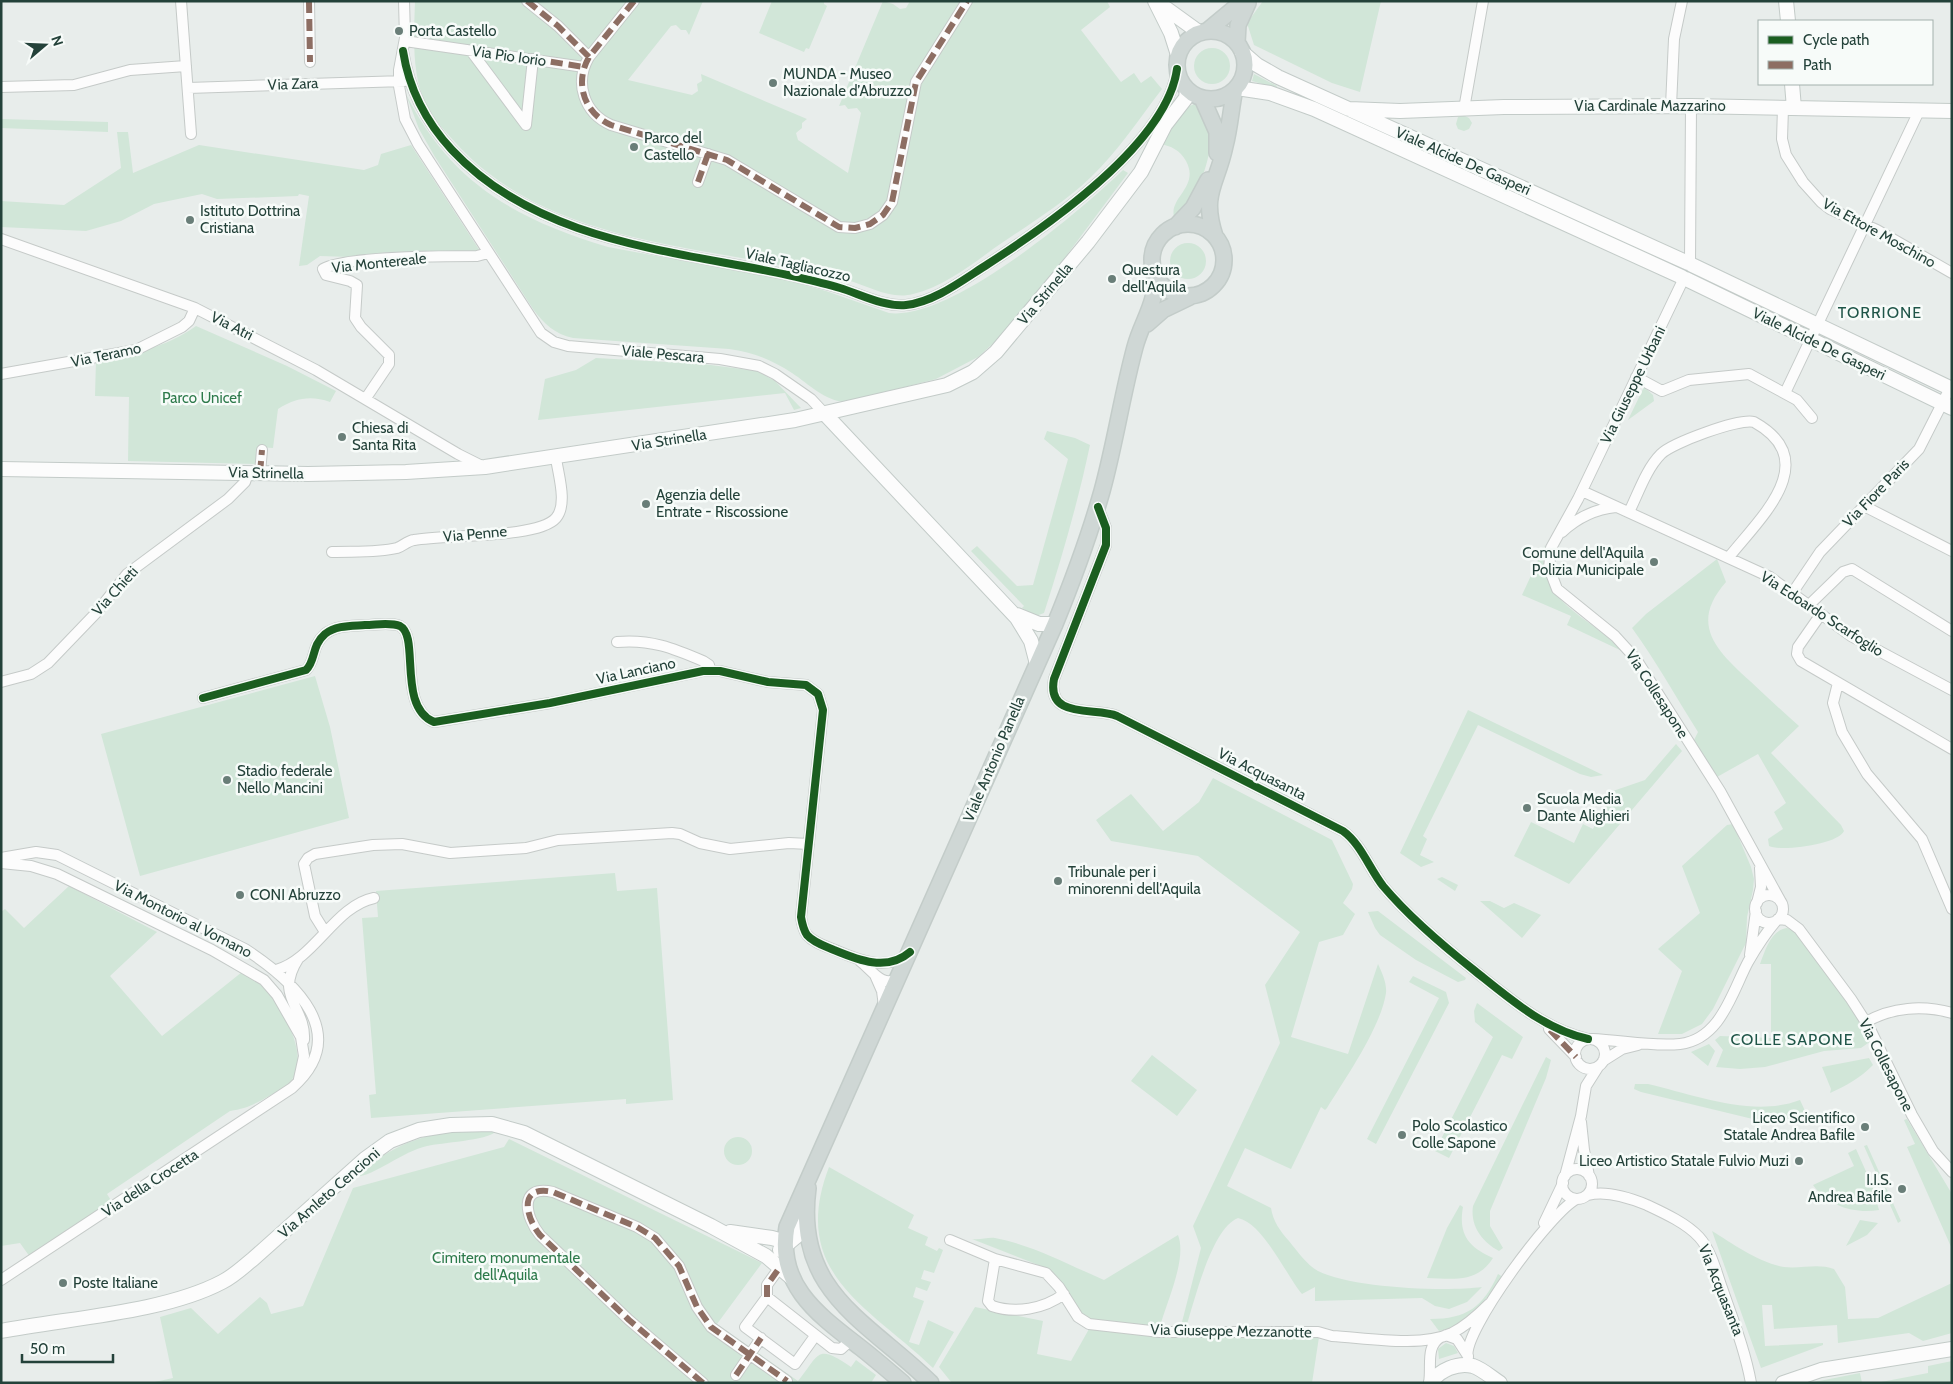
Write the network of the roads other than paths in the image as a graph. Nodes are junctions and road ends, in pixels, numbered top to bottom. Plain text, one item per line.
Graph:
1 (181, 1) edge
2 (309, 1) edge
3 (404, 1) edge
4 (527, 1) edge
5 (634, 1) edge
6 (968, 1) edge
7 (1155, 1) edge
8 (1243, 1) edge
9 (1249, 1) edge
10 (1483, 1) edge
11 (1682, 1) edge
12 (1786, 1) edge
13 (1788, 20) edge
14 (1203, 32) junction
15 (404, 46) junction
16 (1240, 48) junction
17 (471, 51) junction
18 (533, 60) junction
19 (310, 62) dead end
20 (587, 62) junction
21 (1178, 62) junction
22 (186, 66) junction
23 (398, 80) junction
24 (410, 82) junction
25 (1792, 85) edge
26 (1, 87) edge
27 (188, 88) junction
28 (1236, 88) junction
29 (1187, 90) junction
30 (1202, 98) junction
31 (1671, 106) junction
32 (1691, 106) junction
33 (1788, 108) junction
34 (1348, 109) junction
35 (1464, 109) junction
36 (1920, 111) junction
37 (1952, 111) edge
38 (191, 134) dead end
39 (708, 154) junction
40 (698, 182) dead end
41 (1866, 225) junction
42 (1175, 227) junction
43 (1215, 236) junction
44 (1, 239) edge
45 (488, 253) junction
46 (1690, 264) junction
47 (1154, 272) junction
48 (1952, 273) edge
49 (1684, 278) junction
50 (1190, 296) junction
51 (196, 308) junction
52 (1820, 325) junction
53 (1137, 340) junction
54 (1812, 341) junction
55 (1, 374) edge
56 (1636, 377) junction
57 (1951, 388) edge
58 (1785, 393) junction
59 (366, 398) junction
60 (1947, 406) edge
61 (825, 414) junction
62 (1812, 418) dead end
63 (262, 450) dead end
64 (456, 455) junction
65 (556, 458) junction
66 (485, 467) junction
67 (1, 468) edge
68 (464, 469) junction
69 (448, 470) junction
70 (254, 473) junction
71 (1582, 491) junction
72 (1864, 506) junction
73 (1098, 507) junction
74 (1617, 507) junction
75 (1629, 512) junction
76 (1555, 540) junction
77 (1952, 551) edge
78 (332, 552) dead end
79 (1729, 557) junction
80 (1793, 592) junction
81 (1809, 605) junction
82 (1010, 610) junction
83 (1820, 614) junction
84 (1055, 624) junction
85 (1952, 631) edge
86 (617, 642) dead end
87 (1037, 664) junction
88 (710, 670) junction
89 (1, 682) edge
90 (1838, 683) junction
91 (1952, 690) edge
92 (203, 698) dead end
93 (1952, 750) edge
94 (809, 844) junction
95 (1, 858) edge
96 (1757, 860) junction
97 (1, 863) edge
98 (374, 898) dead end
99 (1781, 902) junction
100 (1756, 908) junction
101 (1952, 909) edge
102 (1777, 920) junction
103 (326, 932) junction
104 (910, 952) junction
105 (300, 956) junction
106 (860, 961) junction
107 (880, 963) junction
108 (1748, 963) junction
109 (276, 970) junction
110 (874, 974) junction
111 (899, 978) junction
112 (289, 984) junction
113 (884, 1011) junction
114 (1952, 1013) edge
115 (1532, 1015) junction
116 (1866, 1022) junction
117 (1590, 1039) junction
118 (318, 1042) junction
119 (303, 1044) junction
120 (1644, 1044) junction
121 (1577, 1060) junction
122 (1601, 1064) junction
123 (296, 1084) junction
124 (1584, 1092) junction
125 (1581, 1116) junction
126 (814, 1165) junction
127 (1952, 1172) edge
128 (1590, 1178) junction
129 (1564, 1180) junction
130 (1588, 1194) junction
131 (1609, 1194) junction
132 (1577, 1199) junction
133 (806, 1216) junction
134 (710, 1226) junction
135 (787, 1229) junction
136 (1539, 1234) junction
137 (766, 1238) junction
138 (950, 1240) dead end
139 (785, 1247) junction
140 (757, 1251) junction
141 (995, 1259) junction
142 (780, 1267) junction
143 (793, 1279) junction
144 (2, 1280) edge
145 (1064, 1294) junction
146 (767, 1297) junction
147 (1489, 1304) junction
148 (4, 1328) edge
149 (815, 1336) junction
150 (1444, 1336) junction
151 (761, 1338) junction
152 (851, 1340) junction
153 (1413, 1340) junction
154 (1952, 1341) edge
155 (1952, 1349) edge
156 (749, 1355) junction
157 (1920, 1356) junction
158 (1468, 1357) junction
159 (1430, 1363) junction
160 (1482, 1371) junction
161 (736, 1375) dead end
162 (787, 1381) dead end
163 (703, 1383) edge
164 (902, 1383) edge
165 (931, 1383) edge
166 (1430, 1383) edge
167 (1500, 1383) edge
168 (1751, 1383) edge
169 (1783, 1383) edge

1 - 22 street
2 - 19 street
3 - 15 street
4 - 20 street
5 - 20 street
6 - 39 street
7 - 14 main road
7 - 21 main road
8 - 14 main road
9 - 16 main road
10 - 35 street
11 - 31 street
12 - 13 main road
14 - 16 main road
14 - 21 main road
15 - 17 street, Via Pio Iorio
15 - 23 street, Viale Pescara
15 - 24 street, Viale Tagliacozzo
16 - 28 main road
16 - 34 main road, Viale Alcide De Gasperi
17 - 18 street, Via Pio Iorio
17 - 18 street
18 - 20 street, Via Pio Iorio
20 - 39 street
21 - 24 street, Viale Tagliacozzo
21 - 29 main road
22 - 26 street
22 - 27 street
23 - 24 street, Via Zara
23 - 27 street, Via Zara
23 - 45 street, Viale Pescara
25 - 33 main road
27 - 38 street
28 - 30 main road
28 - 43 main road
28 - 49 main road, Viale Alcide De Gasperi
29 - 30 main road
29 - 61 main road, Via Strinella
30 - 42 main road
31 - 32 main road, Via Cardinale Mazzarino
31 - 35 main road, Via Cardinale Mazzarino
32 - 33 main road, Via Cardinale Mazzarino
32 - 46 street
33 - 36 main road, Via Cardinale Mazzarino
33 - 41 street, Via Ettore Moschino
34 - 35 main road, Via Cardinale Mazzarino
34 - 46 main road, Viale Alcide De Gasperi
36 - 37 main road, Via Cardinale Mazzarino
36 - 41 street
39 - 40 street
41 - 48 street, Via Ettore Moschino
41 - 52 street
42 - 43 main road
42 - 47 main road
43 - 50 main road
44 - 51 street, Via Atri
45 - 59 street, Via Montereale
45 - 61 street, Viale Pescara
46 - 49 main road
46 - 52 main road, Viale Alcide De Gasperi
47 - 50 main road
47 - 53 main road, Viale Antonio Panella
49 - 54 main road, Viale Alcide De Gasperi
49 - 56 street, Via Giuseppe Urbani
50 - 53 main road, Viale Antonio Panella
51 - 55 street, Via Teramo
51 - 59 street, Via Atri
52 - 54 street
52 - 57 main road, Viale Alcide De Gasperi
53 - 73 main road, Viale Antonio Panella
54 - 58 street
54 - 60 main road, Viale Alcide De Gasperi
56 - 58 street
56 - 71 street, Via Giuseppe Urbani
57 - 60 street, Via Fiore Paris
58 - 62 street
59 - 64 street, Via Atri
60 - 72 street, Via Fiore Paris
61 - 65 main road, Via Strinella
61 - 82 main road, Viale Pescara
63 - 70 street
64 - 66 street
64 - 68 street, Via Atri
64 - 69 street
65 - 66 main road, Via Strinella
65 - 78 street, Via Penne
66 - 68 main road, Via Strinella
67 - 70 main road, Via Strinella
68 - 69 main road, Via Strinella
69 - 70 main road, Via Strinella
70 - 89 street, Via Chieti
71 - 74 street, Via Edoardo Scarfoglio
71 - 76 street, Via Collesapone
72 - 77 street
72 - 80 street, Via Fiore Paris
73 - 84 main road, Viale Antonio Panella
73 - 115 street, Via Acquasanta
74 - 75 street, Via Edoardo Scarfoglio
74 - 76 street
75 - 79 street, Via Edoardo Scarfoglio
75 - 79 street
76 - 96 street, Via Collesapone
79 - 80 street, Via Edoardo Scarfoglio
80 - 81 street, Via Edoardo Scarfoglio
81 - 83 street, Via Edoardo Scarfoglio
81 - 85 street
82 - 84 main road, Viale Pescara
82 - 87 main road, Viale Pescara
83 - 90 street
83 - 91 street, Via Edoardo Scarfoglio
84 - 87 main road, Viale Antonio Panella
86 - 88 street
87 - 104 main road, Viale Antonio Panella
88 - 92 street, Via Lanciano
88 - 94 street, Via Lanciano
90 - 93 street
90 - 101 street
94 - 103 street
94 - 106 street, Via Lanciano
95 - 109 street, Via Montorio al Vomano
96 - 99 street, Via Collesapone
96 - 100 street, Via Collesapone
97 - 119 street, Via Montorio al Vomano
98 - 103 street
99 - 100 street
99 - 102 street
100 - 102 street
100 - 108 street, Via Collesapone
102 - 108 street
102 - 116 street, Via Collesapone
103 - 105 street
104 - 107 street, Via Lanciano
104 - 111 main road, Viale Antonio Panella
105 - 109 street
105 - 112 street
106 - 107 street, Via Lanciano
106 - 110 street, Via Lanciano
107 - 111 street
108 - 120 street
109 - 112 street, Via Montorio al Vomano
110 - 111 street
110 - 113 street, Via Lanciano
111 - 113 main road, Viale Antonio Panella
112 - 118 street, Via Montorio al Vomano
112 - 119 street
113 - 126 main road, Viale Antonio Panella
114 - 116 street
115 - 117 street, Via Acquasanta
115 - 121 street
116 - 127 street, Via Collesapone
117 - 120 street, Via Acquasanta
117 - 121 street
117 - 122 street
118 - 119 street
118 - 123 street, Via Montorio al Vomano
119 - 123 street, Via Montorio al Vomano
120 - 122 street
121 - 122 street
121 - 124 street
122 - 124 street
123 - 144 street, Via della Crocetta
124 - 125 street
125 - 128 street
125 - 129 street
126 - 133 main road, Viale Antonio Panella
126 - 135 main road, Viale Antonio Panella
128 - 129 street
128 - 130 street
128 - 131 street, Via Acquasanta
129 - 132 street
129 - 136 street, Via Giuseppe Mezzanotte
130 - 131 street, Via Acquasanta
130 - 132 street
131 - 168 street, Via Acquasanta
132 - 136 street, Via Giuseppe Mezzanotte
133 - 139 main road
133 - 165 main road, Viale Antonio Panella
134 - 137 main road, Via Amleto Cencioni
134 - 140 main road, Via Amleto Cencioni
134 - 148 main road, Via Amleto Cencioni
135 - 137 main road
135 - 139 main road, Viale Antonio Panella
136 - 147 street, Via Giuseppe Mezzanotte
137 - 139 main road, Via Amleto Cencioni
138 - 141 street, Via Giuseppe Mezzanotte
139 - 140 main road
139 - 143 main road, Viale Antonio Panella
140 - 142 main road, Via Amleto Cencioni
141 - 145 street, Via Giuseppe Mezzanotte
141 - 145 street
142 - 143 main road, Via Amleto Cencioni
142 - 146 street
143 - 152 main road, Viale Antonio Panella
145 - 153 street, Via Giuseppe Mezzanotte
146 - 149 street
146 - 151 street
147 - 150 street, Via Giuseppe Mezzanotte
147 - 158 street, Via Giuseppe Mezzanotte
149 - 151 street
149 - 152 street
150 - 153 street, Via Giuseppe Mezzanotte
150 - 158 street
150 - 159 street
151 - 156 street
152 - 164 main road, Viale Antonio Panella
153 - 159 street
154 - 157 street
155 - 157 main road
156 - 161 street
156 - 162 street
156 - 163 street
157 - 169 main road
158 - 160 street
159 - 166 street
160 - 166 main road
160 - 167 main road

